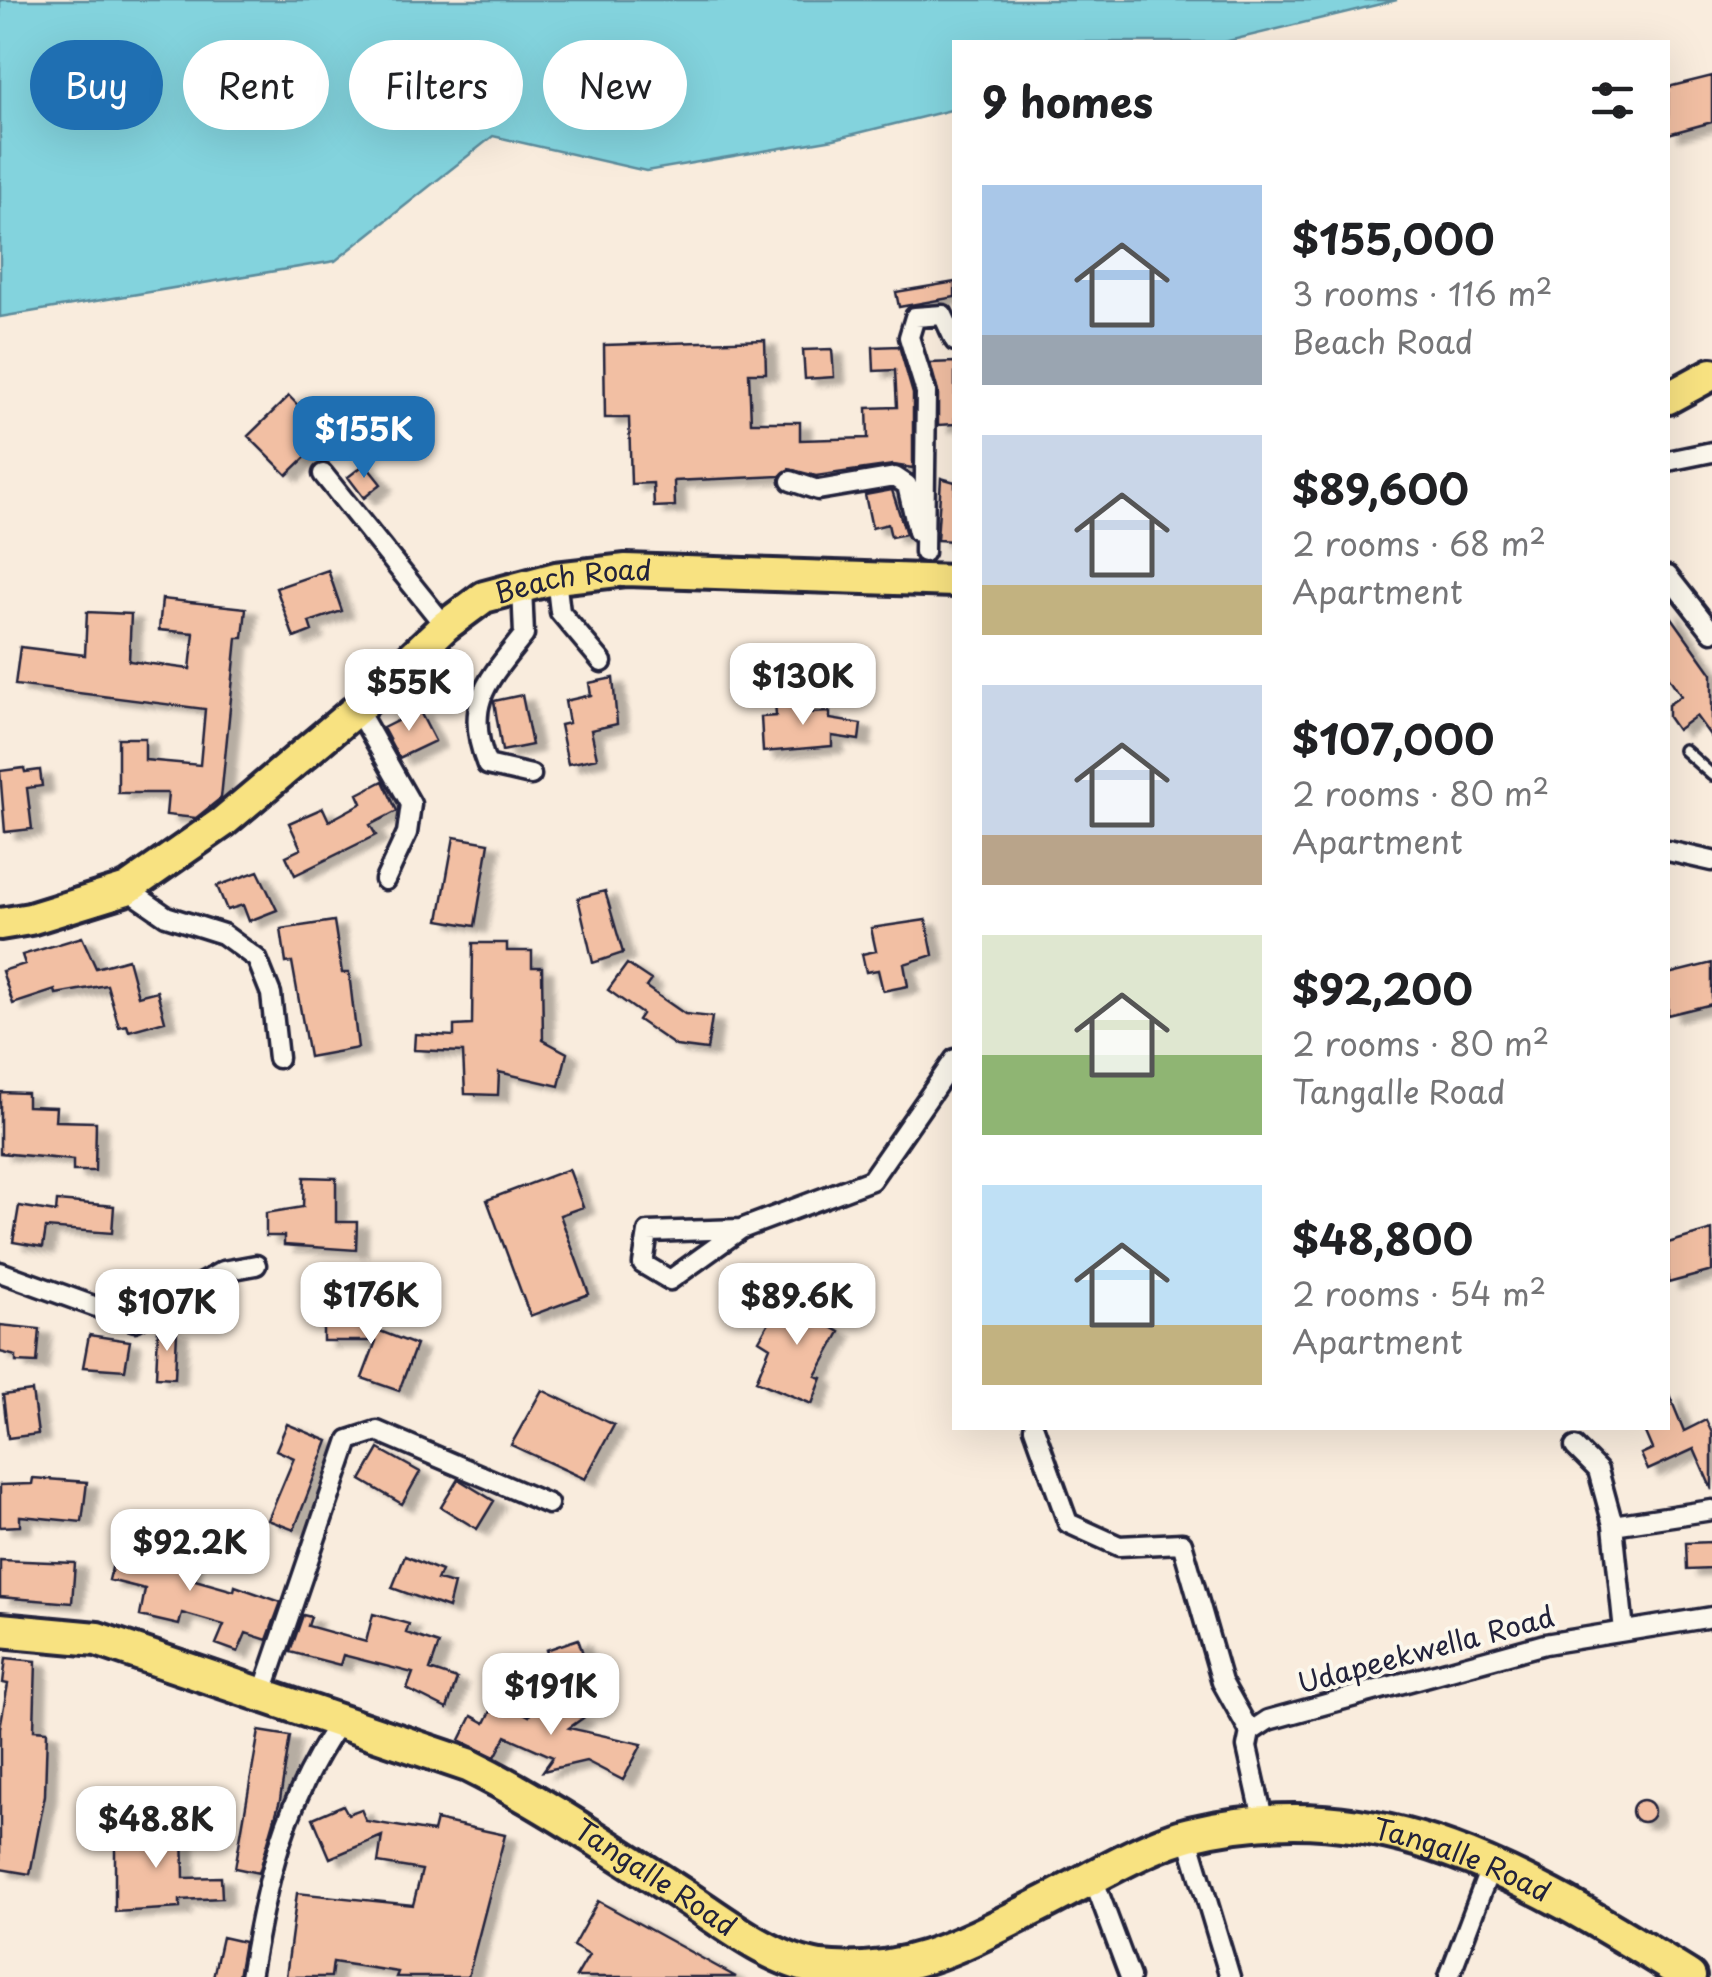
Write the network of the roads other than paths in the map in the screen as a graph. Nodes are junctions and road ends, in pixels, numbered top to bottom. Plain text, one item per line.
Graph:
1 (952, 334) edge
2 (1712, 374) edge
3 (1670, 397) edge
4 (1712, 452) edge
5 (1670, 460) edge
6 (324, 474) dead end
7 (791, 481) dead end
8 (924, 567) junction
9 (556, 578) junction
10 (1670, 579) edge
11 (952, 580) edge
12 (522, 587) junction
13 (446, 626) junction
14 (1712, 632) edge
15 (602, 662) dead end
16 (357, 710) junction
17 (1684, 750) dead end
18 (531, 775) dead end
19 (1712, 775) edge
20 (1670, 851) edge
21 (1712, 861) edge
22 (385, 880) dead end
23 (126, 889) junction
24 (0, 924) edge
25 (278, 1058) dead end
26 (952, 1063) edge
27 (742, 1229) junction
28 (256, 1265) dead end
29 (0, 1272) edge
30 (1035, 1430) edge
31 (1575, 1447) dead end
32 (548, 1504) dead end
33 (1712, 1510) edge
34 (1614, 1525) junction
35 (1712, 1617) edge
36 (0, 1630) edge
37 (1624, 1631) junction
38 (262, 1696) junction
39 (340, 1722) junction
40 (1250, 1732) junction
41 (1264, 1823) junction
42 (1187, 1834) junction
43 (1492, 1863) junction
44 (1093, 1878) junction
45 (922, 1970) edge
46 (250, 1977) edge
47 (1130, 1977) edge
48 (1230, 1977) edge
49 (1449, 1977) edge
50 (1689, 1977) edge

1 - 8 street
2 - 3 main road
4 - 5 street
6 - 13 street
7 - 8 street
8 - 9 main road, Beach Road
8 - 11 main road, Beach Road
9 - 12 main road, Beach Road
9 - 15 street
10 - 14 street
12 - 13 main road, Beach Road
12 - 18 street
13 - 16 main road, Beach Road
16 - 22 street
16 - 23 main road, Beach Road
17 - 19 lane
20 - 21 street
23 - 24 main road, Beach Road
23 - 25 street
26 - 27 street
27 - 27 street
28 - 29 street
30 - 40 street
31 - 34 street
32 - 38 street
33 - 34 street
34 - 37 street
35 - 37 street, Udapeekwella Road
36 - 38 highway, Tangalle Road
37 - 40 street, Udapeekwella Road
38 - 39 highway, Tangalle Road
39 - 45 highway, Tangalle Road
39 - 46 street
40 - 41 street
41 - 42 highway, Tangalle Road
41 - 43 highway, Tangalle Road
42 - 44 highway, Tangalle Road
42 - 48 street
43 - 49 street
43 - 50 highway, Tangalle Road
44 - 45 highway, Tangalle Road
44 - 47 street

